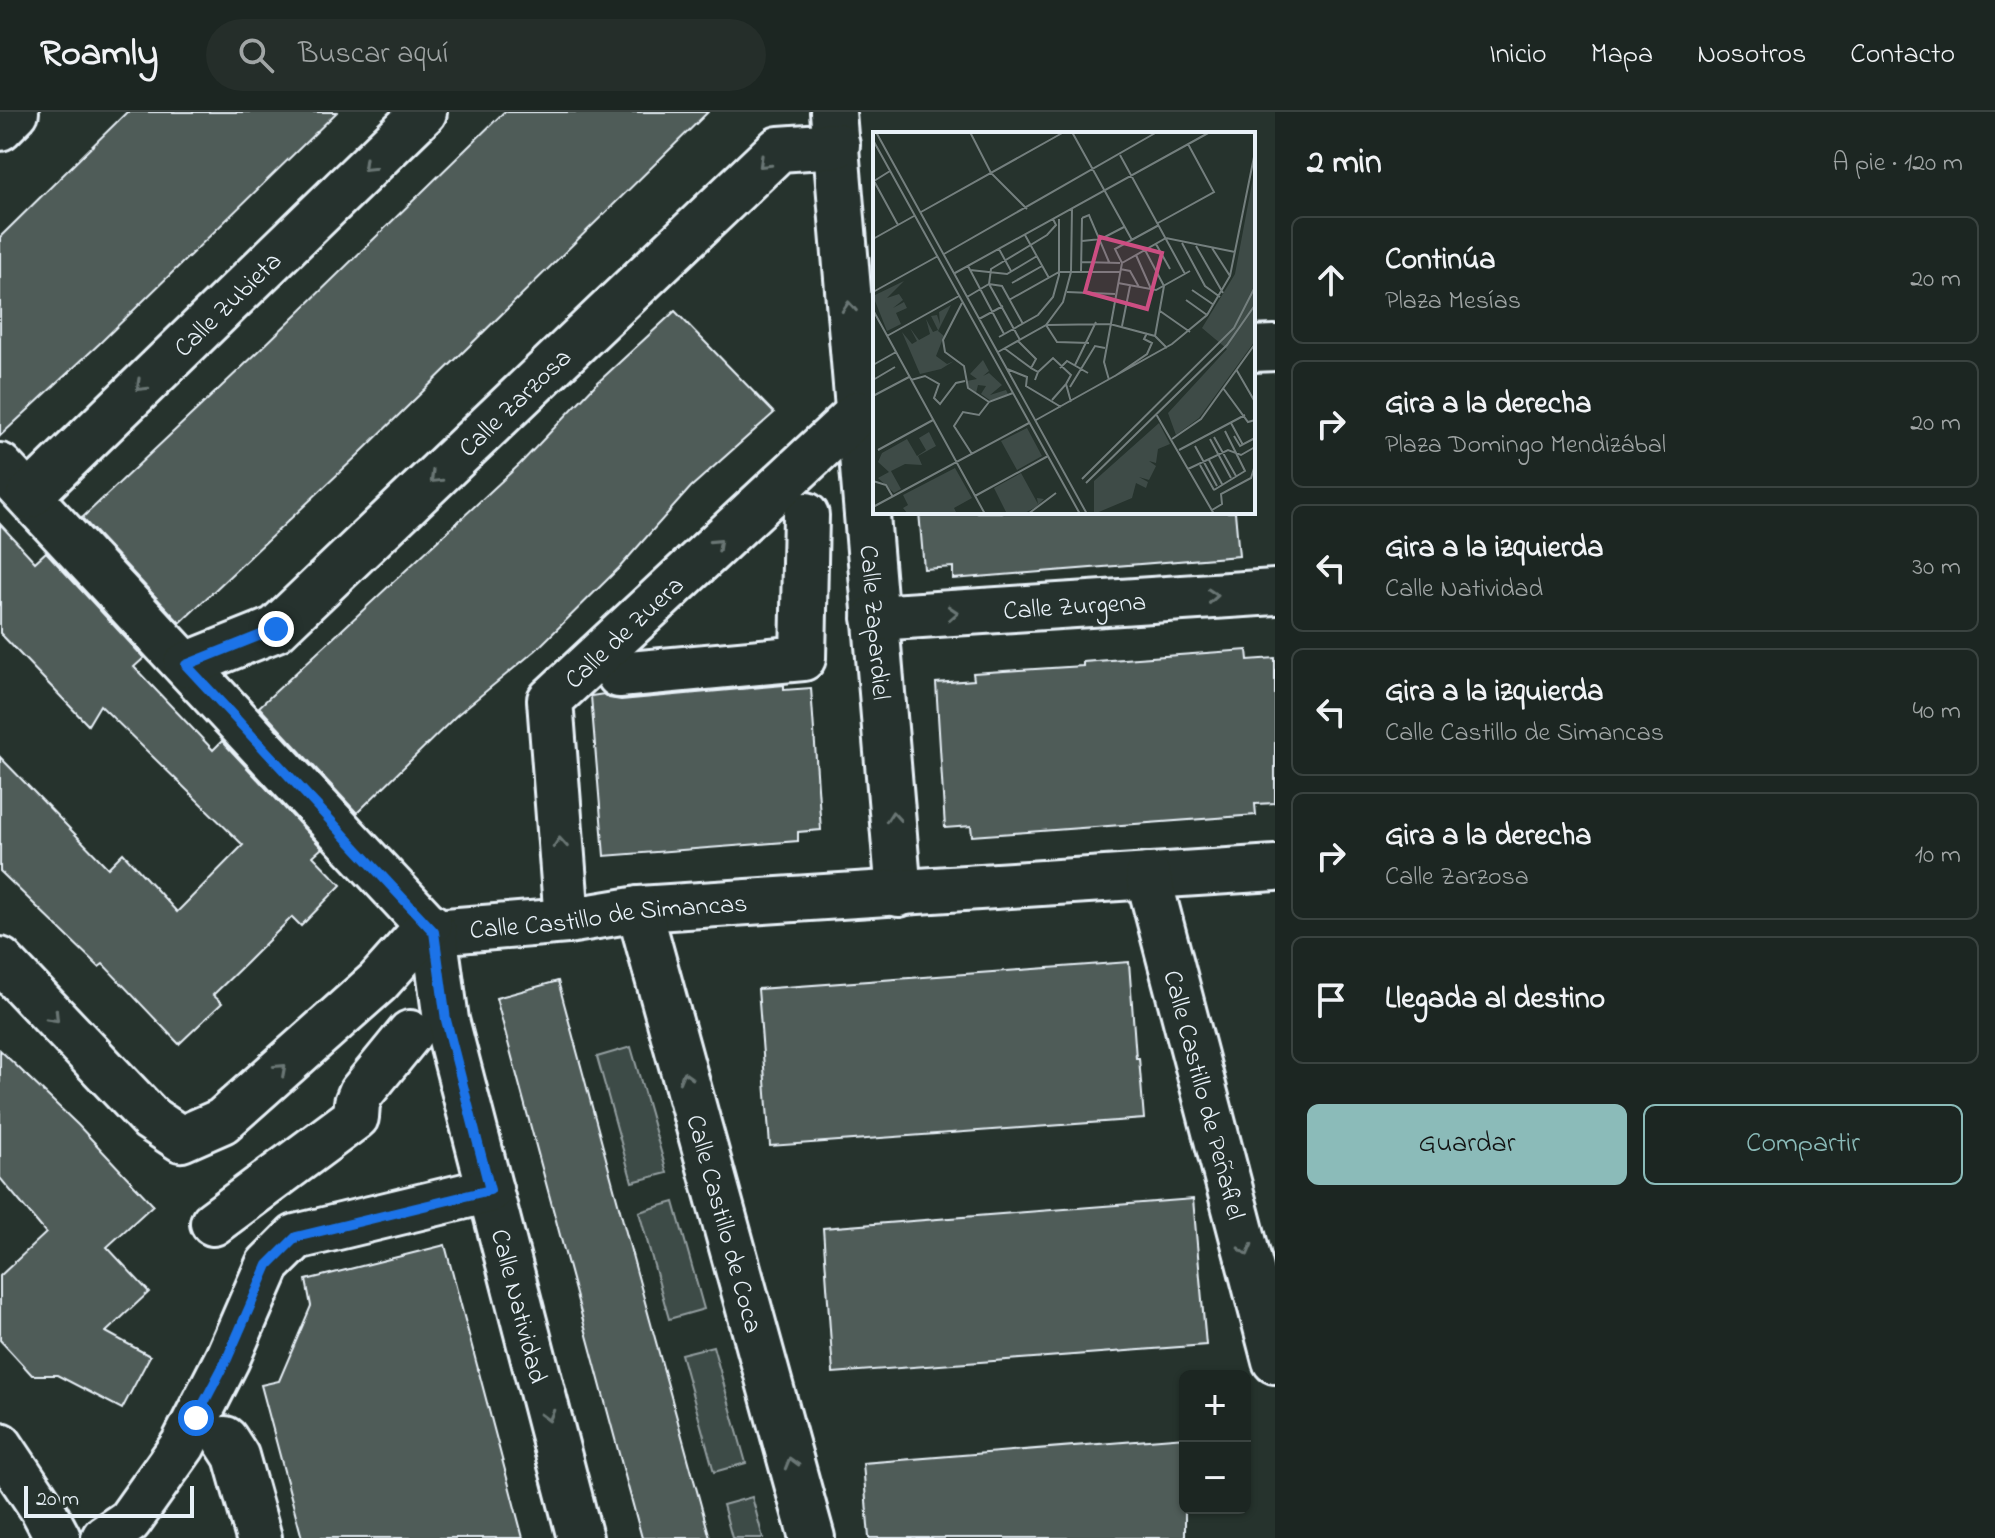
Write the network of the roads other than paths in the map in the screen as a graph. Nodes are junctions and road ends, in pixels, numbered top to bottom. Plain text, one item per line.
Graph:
1 (16, 112) edge
2 (424, 112) edge
3 (0, 128) edge
4 (835, 129) edge
5 (1275, 348) edge
6 (1255, 349) edge
7 (862, 384) edge
8 (15, 481) edge
9 (806, 515) dead end
10 (1275, 592) edge
11 (875, 618) junction
12 (186, 665) junction
13 (619, 675) dead end
14 (1275, 868) edge
15 (1148, 876) junction
16 (899, 894) junction
17 (639, 909) junction
18 (567, 921) junction
19 (432, 928) junction
20 (0, 960) edge
21 (410, 1033) dead end
22 (490, 1190) junction
23 (213, 1223) dead end
24 (1275, 1361) edge
25 (225, 1439) dead end
26 (0, 1445) edge
27 (58, 1538) edge
28 (104, 1538) edge
29 (259, 1538) edge
30 (580, 1538) edge
31 (812, 1538) edge

1 - 3 street
2 -> 8 street, Calle Zubieta
7 -> 4 street, Calle Zapardiel
4 -> 12 street, Calle Zarzosa
5 - 6 street
7 - 11 street, Calle Zapardiel
18 -> 7 street, Calle de Zuera
8 - 12 street
9 - 13 street
11 -> 10 street, Calle Zurgena
16 -> 11 street, Calle Zapardiel
12 - 19 street
14 - 15 street, Calle Castillo de Simancas
15 - 16 street, Calle Castillo de Simancas
15 -> 24 street, Calle Castillo de Peñafiel
16 - 17 street, Calle Castillo de Simancas
17 - 18 street, Calle Castillo de Simancas
31 -> 17 street, Calle Castillo de Coca
18 - 19 street, Calle Castillo de Simancas
20 -> 19 street
19 - 22 street, Calle Natividad
21 - 23 street
22 - 28 street
22 -> 30 street, Calle Natividad
25 - 29 street
26 - 27 street

